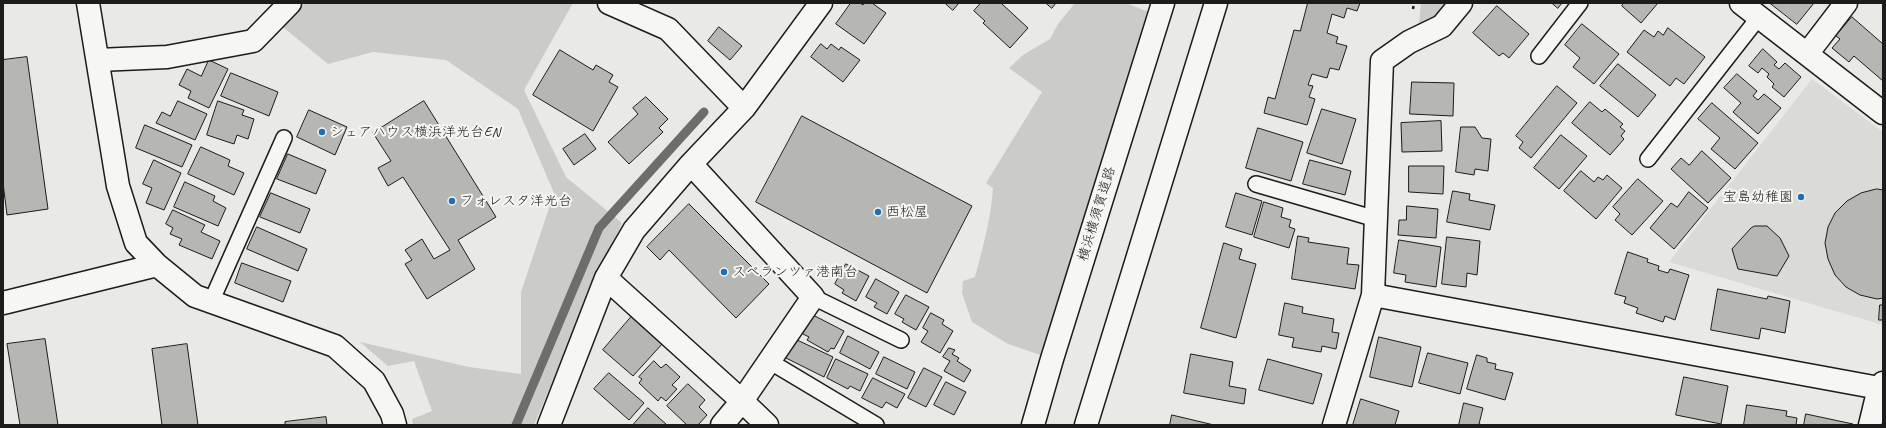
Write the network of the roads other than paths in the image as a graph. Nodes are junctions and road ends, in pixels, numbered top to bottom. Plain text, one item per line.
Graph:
1 (88, 3) edge
2 (290, 3) edge
3 (609, 3) edge
4 (821, 3) edge
5 (1163, 3) edge
6 (1216, 3) edge
7 (1461, 3) edge
8 (1580, 3) edge
9 (1741, 3) edge
10 (1846, 3) edge
11 (1759, 17) junction
12 (1807, 54) junction
13 (1539, 56) dead end
14 (98, 60) junction
15 (744, 108) junction
16 (1883, 113) edge
17 (284, 138) dead end
18 (1648, 159) dead end
19 (691, 164) junction
20 (1256, 184) dead end
21 (1376, 219) junction
22 (157, 265) junction
23 (606, 278) junction
24 (1373, 295) junction
25 (813, 297) junction
26 (210, 302) junction
27 (3, 303) edge
28 (901, 340) dead end
29 (769, 361) junction
30 (1881, 385) edge
31 (742, 401) junction
32 (395, 425) edge
33 (549, 425) edge
34 (722, 425) edge
35 (767, 425) edge
36 (876, 425) edge
37 (1033, 425) edge
38 (1086, 425) edge
39 (1334, 425) edge
40 (1870, 425) edge

1 - 14 main road
2 - 14 main road
3 - 15 main road
4 - 15 main road
5 - 37 main road, 横浜横須賀道路
6 - 38 main road
7 - 21 main road
8 - 13 lane
9 - 11 main road
10 - 12 main road
11 - 12 main road
11 - 18 lane
12 - 16 main road
14 - 22 main road
15 - 19 main road
17 - 26 lane
19 - 23 main road
19 - 25 main road
20 - 21 lane
21 - 24 main road
22 - 26 main road
22 - 27 main road
23 - 31 main road
23 - 33 main road
24 - 30 main road
24 - 39 main road
25 - 28 lane
25 - 29 main road
26 - 32 main road
29 - 31 main road
29 - 36 lane
30 - 40 main road
31 - 34 main road
31 - 35 main road

